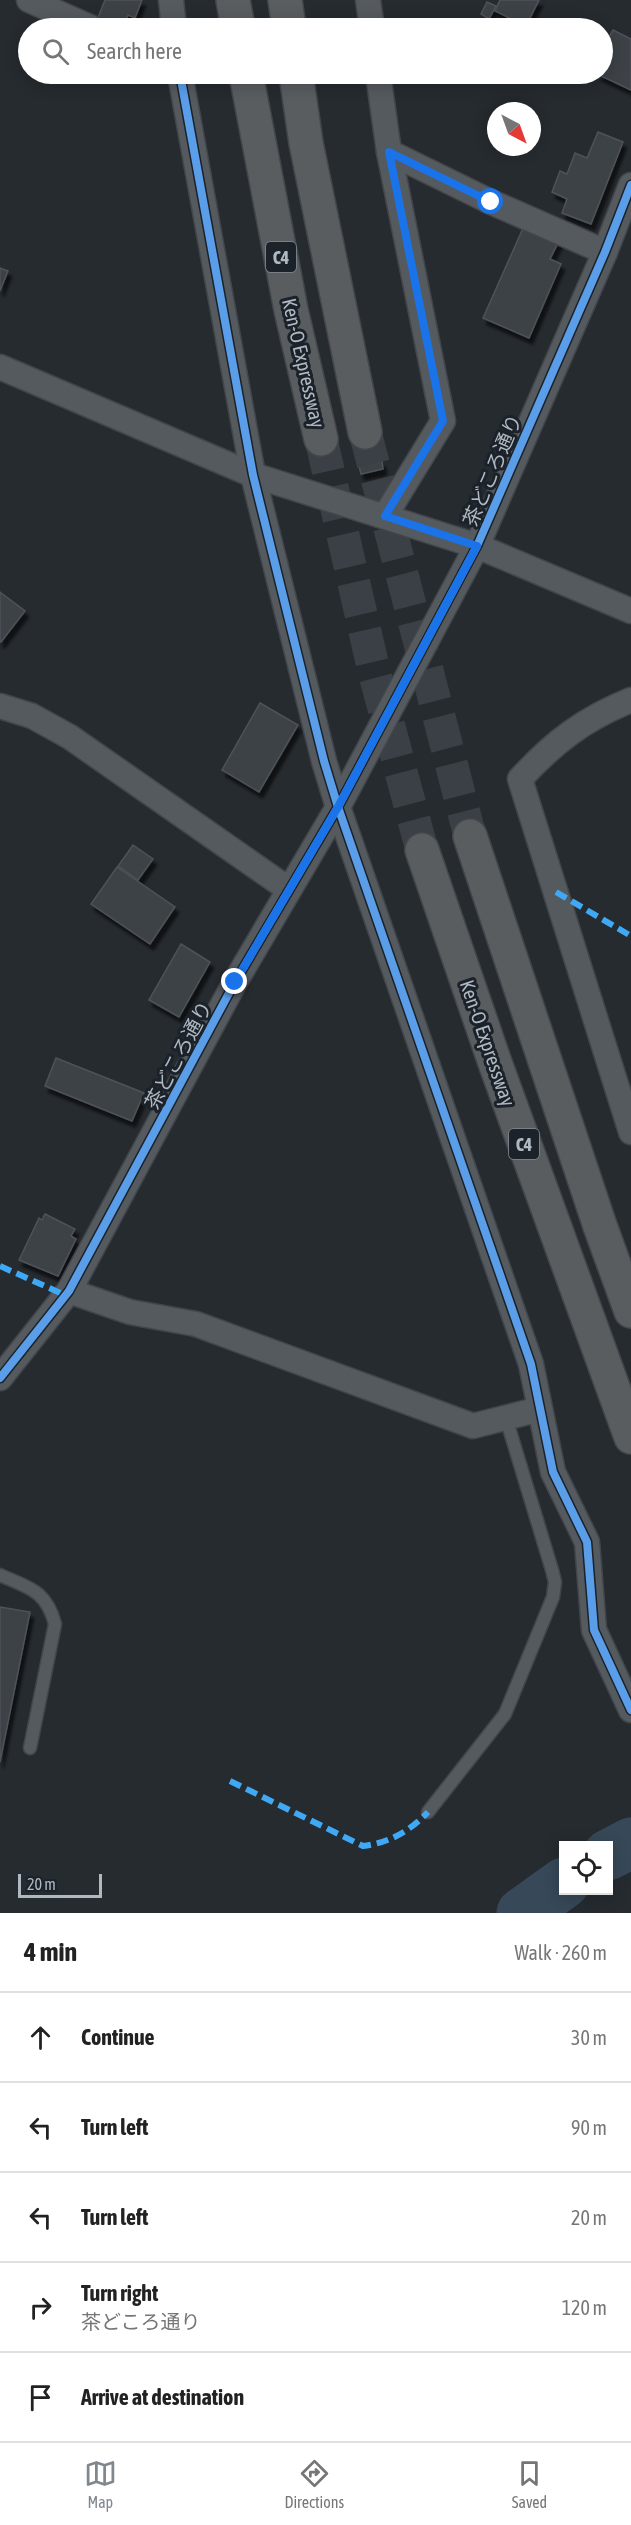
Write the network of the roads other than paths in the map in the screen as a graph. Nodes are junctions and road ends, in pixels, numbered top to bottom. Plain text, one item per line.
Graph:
1 (29, 0) edge
2 (171, 0) edge
3 (233, 0) edge
4 (285, 0) edge
5 (368, 0) edge
6 (70, 18) edge
7 (173, 18) edge
8 (236, 18) edge
9 (288, 18) edge
10 (371, 18) edge
11 (182, 84) edge
12 (248, 84) edge
13 (297, 84) edge
14 (379, 84) edge
15 (389, 152) junction
16 (631, 185) edge
17 (604, 252) junction
18 (0, 367) edge
19 (365, 432) tunnel mouth
20 (321, 440) tunnel mouth
21 (253, 475) junction
22 (385, 516) junction
23 (477, 546) junction
24 (631, 611) edge
25 (631, 700) edge
26 (0, 706) edge
27 (338, 807) junction
28 (470, 836) tunnel mouth
29 (422, 850) tunnel mouth
30 (288, 889) junction
31 (631, 1132) edge
32 (69, 1291) junction
33 (631, 1311) edge
34 (0, 1378) edge
35 (540, 1409) junction
36 (506, 1418) junction
37 (631, 1437) edge
38 (0, 1575) edge
39 (631, 1710) edge
40 (30, 1748) dead end
41 (428, 1812) dead end

1 - 6 street
2 - 7 street
3 - 8 highway
4 - 9 highway
5 - 10 street
11 - 21 street
12 - 20 highway, Ken-O Expressway / C4
13 - 19 highway, C4
14 - 15 street
15 - 17 street
15 - 22 street
16 - 17 street, 茶どころ通り
17 - 23 street, 茶どころ通り
18 - 21 street
21 - 22 street
21 - 27 street
22 - 23 street
23 - 24 street
23 - 27 street, 茶どころ通り
25 - 31 street
26 - 30 street
27 - 30 street, 茶どころ通り
27 - 35 street
28 - 33 highway, C4
29 - 37 highway, Ken-O Expressway / C4
30 - 32 street, 茶どころ通り
32 - 34 street, 茶どころ通り
32 - 36 street
35 - 36 street
35 - 39 street
36 - 41 lane
38 - 40 lane

